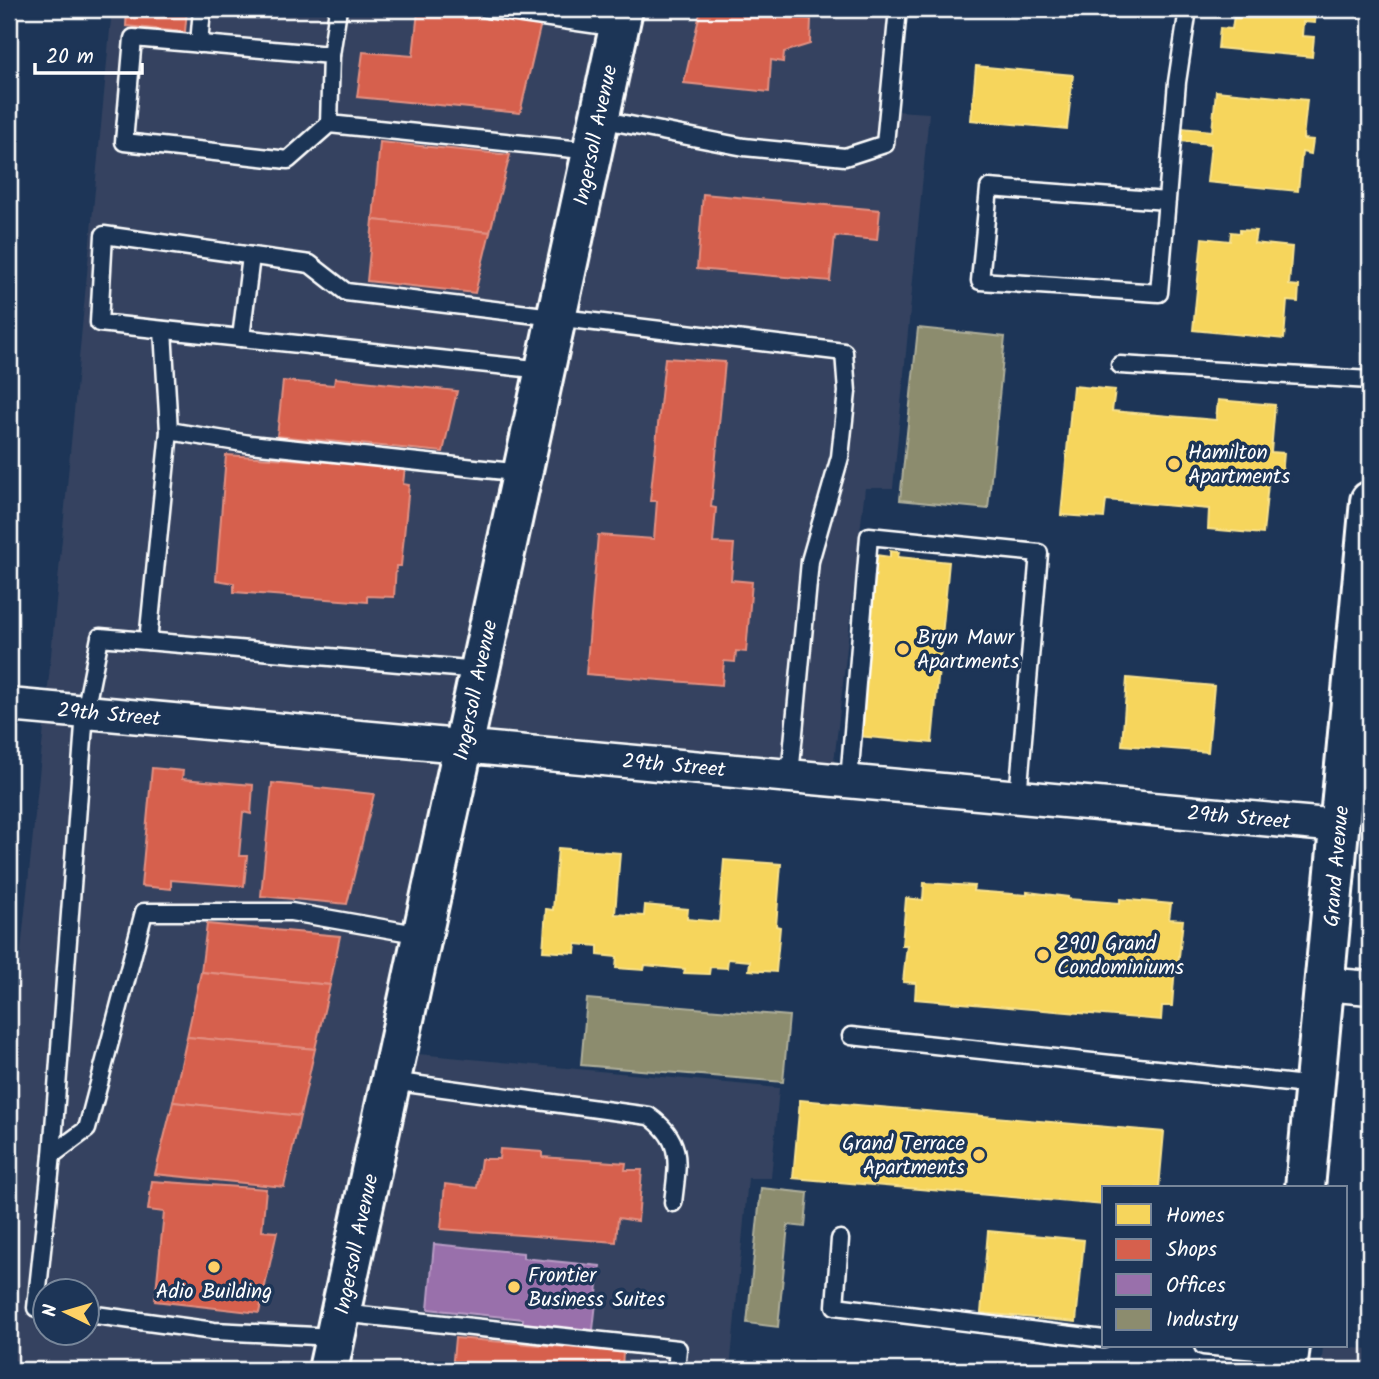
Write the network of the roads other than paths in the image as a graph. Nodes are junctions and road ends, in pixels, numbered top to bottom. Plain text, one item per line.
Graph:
1 (202, 9) edge
2 (338, 9) edge
3 (487, 9) edge
4 (898, 9) edge
5 (1188, 9) edge
6 (621, 18) edge
7 (199, 44) junction
8 (331, 55) junction
9 (329, 124) junction
10 (595, 135) junction
11 (1167, 201) junction
12 (251, 256) junction
13 (556, 317) junction
14 (163, 330) junction
15 (241, 338) junction
16 (1120, 365) dead end
17 (544, 370) junction
18 (1370, 380) edge
19 (169, 431) junction
20 (522, 473) junction
21 (1370, 502) edge
22 (1367, 575) edge
23 (148, 641) junction
24 (479, 670) junction
25 (9, 705) edge
26 (85, 712) junction
27 (463, 746) junction
28 (790, 776) junction
29 (849, 781) junction
30 (1018, 797) junction
31 (1339, 826) junction
32 (422, 935) junction
33 (1324, 984) junction
34 (1370, 988) edge
35 (851, 1036) dead end
36 (391, 1081) junction
37 (1315, 1086) junction
38 (52, 1155) junction
39 (1305, 1186) edge
40 (673, 1203) dead end
41 (840, 1239) dead end
42 (39, 1278) edge
43 (102, 1316) edge
44 (1102, 1339) edge
45 (335, 1340) edge
46 (1219, 1348) edge
47 (1289, 1357) edge
48 (676, 1370) edge

1 - 7 lane
2 - 8 lane
3 - 6 lane
4 - 10 lane
5 - 11 lane
6 - 10 main road, Ingersoll Avenue
7 - 8 lane
7 - 9 lane
8 - 9 lane
9 - 10 lane
10 - 13 main road, Ingersoll Avenue
11 - 11 lane
12 - 13 lane
12 - 14 lane
12 - 15 lane
13 - 17 main road, Ingersoll Avenue
13 - 28 lane
14 - 15 lane
14 - 19 lane
15 - 17 lane
16 - 18 lane
17 - 20 main road, Ingersoll Avenue
19 - 20 lane
19 - 23 lane
20 - 24 main road, Ingersoll Avenue
21 - 22 main road, Grand Avenue
22 - 31 main road, Grand Avenue
23 - 24 lane
23 - 26 lane
24 - 27 main road, Ingersoll Avenue
25 - 26 street, 29th Street
26 - 27 street, 29th Street
26 - 38 lane
27 - 28 street, 29th Street
27 - 32 main road, Ingersoll Avenue
28 - 29 street, 29th Street
29 - 30 street, 29th Street
29 - 30 lane
30 - 31 street, 29th Street
31 - 33 main road, Grand Avenue
32 - 36 main road, Ingersoll Avenue
32 - 38 lane
33 - 34 street
33 - 37 main road, Grand Avenue
35 - 37 lane
36 - 40 lane
36 - 45 main road, Ingersoll Avenue
37 - 39 main road, Grand Avenue
38 - 42 lane
41 - 44 lane
43 - 45 lane
45 - 48 lane
46 - 47 lane

